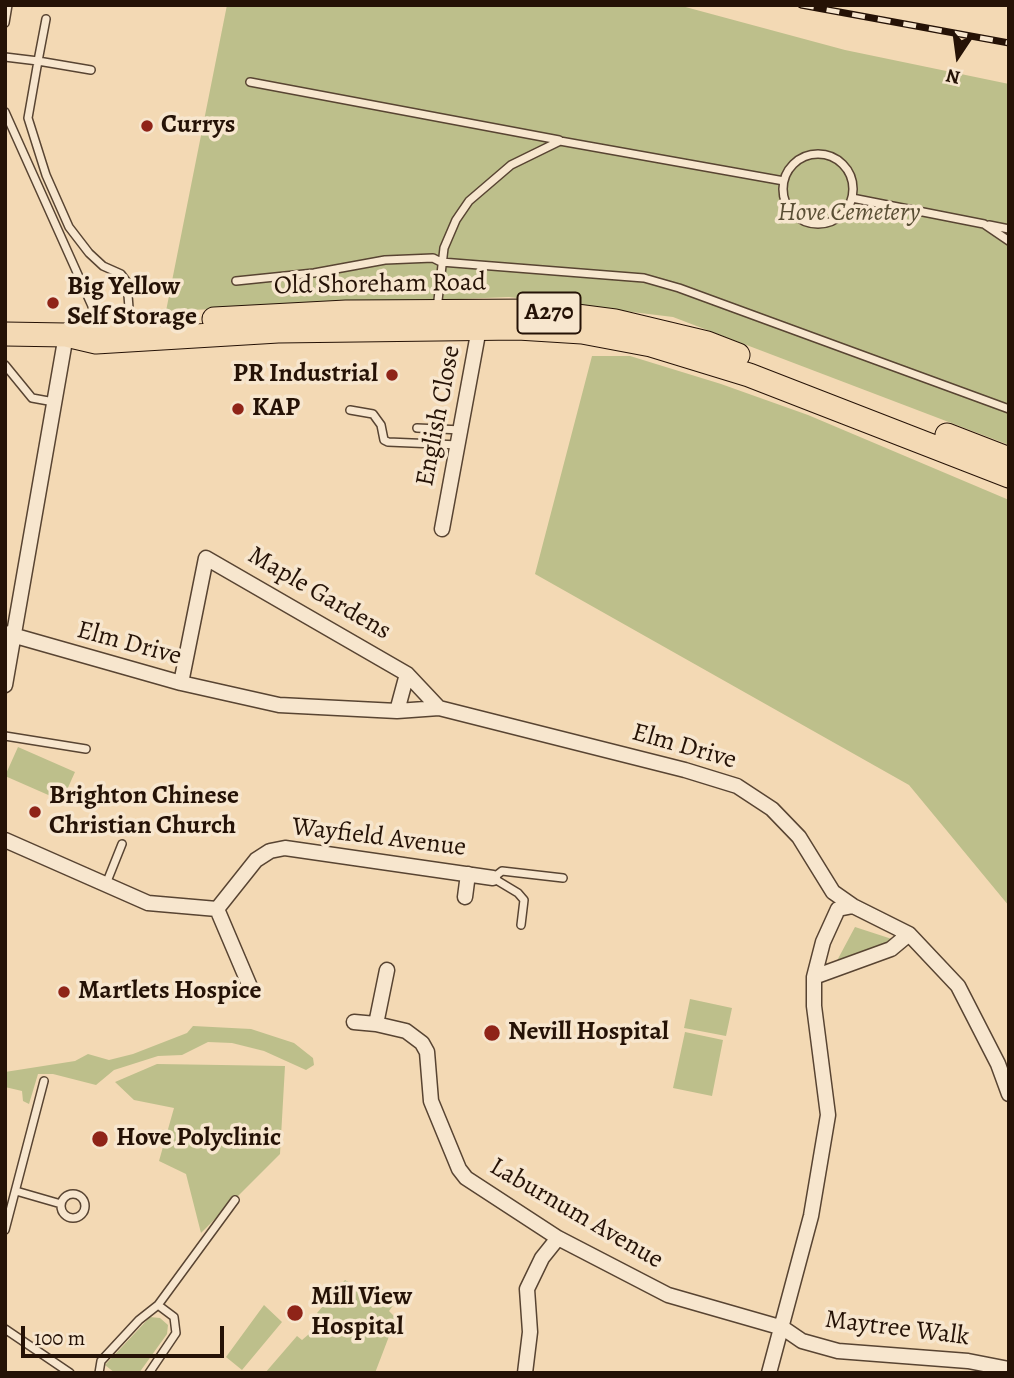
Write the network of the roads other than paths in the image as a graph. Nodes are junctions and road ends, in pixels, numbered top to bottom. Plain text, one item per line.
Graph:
1 (8, 5) edge
2 (46, 19) dead end
3 (5, 23) edge
4 (5, 57) edge
5 (38, 61) junction
6 (91, 69) dead end
7 (250, 82) dead end
8 (5, 113) edge
9 (560, 141) junction
10 (784, 181) junction
11 (852, 198) junction
12 (984, 225) junction
13 (1009, 229) edge
14 (1009, 241) edge
15 (441, 262) junction
16 (236, 281) dead end
17 (437, 319) junction
18 (480, 320) junction
19 (131, 331) junction
20 (95, 333) junction
21 (5, 334) edge
22 (66, 335) junction
23 (5, 365) edge
24 (55, 402) junction
25 (1009, 409) edge
26 (350, 410) dead end
27 (417, 428) dead end
28 (463, 430) junction
29 (460, 445) junction
30 (1009, 459) edge
31 (1009, 476) edge
32 (443, 529) dead end
33 (9, 635) edge
34 (407, 674) junction
35 (181, 684) junction
36 (5, 685) edge
37 (439, 708) junction
38 (397, 711) junction
39 (5, 736) edge
40 (86, 749) dead end
41 (5, 840) edge
42 (122, 844) dead end
43 (468, 874) junction
44 (493, 878) junction
45 (563, 878) dead end
46 (105, 885) junction
47 (465, 897) dead end
48 (853, 906) junction
49 (217, 909) junction
50 (521, 925) dead end
51 (909, 934) junction
52 (387, 970) dead end
53 (814, 977) junction
54 (251, 989) dead end
55 (354, 1021) dead end
56 (376, 1024) junction
57 (44, 1081) dead end
58 (1009, 1094) edge
59 (16, 1191) junction
60 (235, 1200) dead end
61 (61, 1204) dead end
62 (5, 1230) edge
63 (558, 1238) junction
64 (158, 1305) junction
65 (783, 1328) junction
66 (5, 1329) edge
67 (1009, 1370) edge
68 (69, 1373) edge
69 (99, 1373) edge
70 (149, 1373) edge
71 (525, 1373) edge
72 (769, 1373) edge

1 - 3 lane
2 - 5 lane
4 - 5 lane
5 - 6 lane
5 - 19 lane
7 - 9 lane
8 - 20 lane
9 - 10 lane
9 - 15 lane
10 - 11 lane
10 - 11 lane
11 - 12 lane
12 - 13 lane
12 - 14 lane
15 - 16 lane
15 - 17 lane
15 - 25 lane
17 - 18 main road, Old Shoreham Road / A270
17 - 19 main road, Old Shoreham Road / A270
18 - 28 street, English Close
18 - 30 main road, Old Shoreham Road / A270
18 - 31 main road, Old Shoreham Road / A270
19 - 20 main road, Old Shoreham Road / A270
20 - 22 main road, Old Shoreham Road / A270
21 - 22 main road, Old Shoreham Road / A270
22 - 24 street
23 - 24 lane
24 - 33 street
26 - 29 lane
27 - 28 lane
28 - 29 street, English Close
29 - 32 street, English Close
33 - 35 street, Elm Drive
33 - 36 street
34 - 35 street, Maple Gardens
34 - 37 street, Maple Gardens
34 - 38 street, Maple Gardens
35 - 38 street, Elm Drive
37 - 38 street, Elm Drive
37 - 48 street, Elm Drive
39 - 40 lane
41 - 46 street
42 - 46 lane
43 - 44 street, Wayfield Avenue
43 - 47 street
43 - 49 street, Wayfield Avenue
44 - 45 lane
44 - 50 lane
46 - 49 street
48 - 51 street, Elm Drive
48 - 53 street
49 - 54 street
51 - 53 street
51 - 58 street
52 - 56 street
53 - 65 street
55 - 56 street
56 - 63 street, Laburnum Avenue
57 - 59 lane
59 - 61 lane
59 - 62 lane
60 - 64 lane
63 - 65 street, Laburnum Avenue
63 - 71 street
64 - 69 lane
64 - 70 lane
65 - 67 street, Maytree Walk
65 - 72 street
66 - 68 lane

